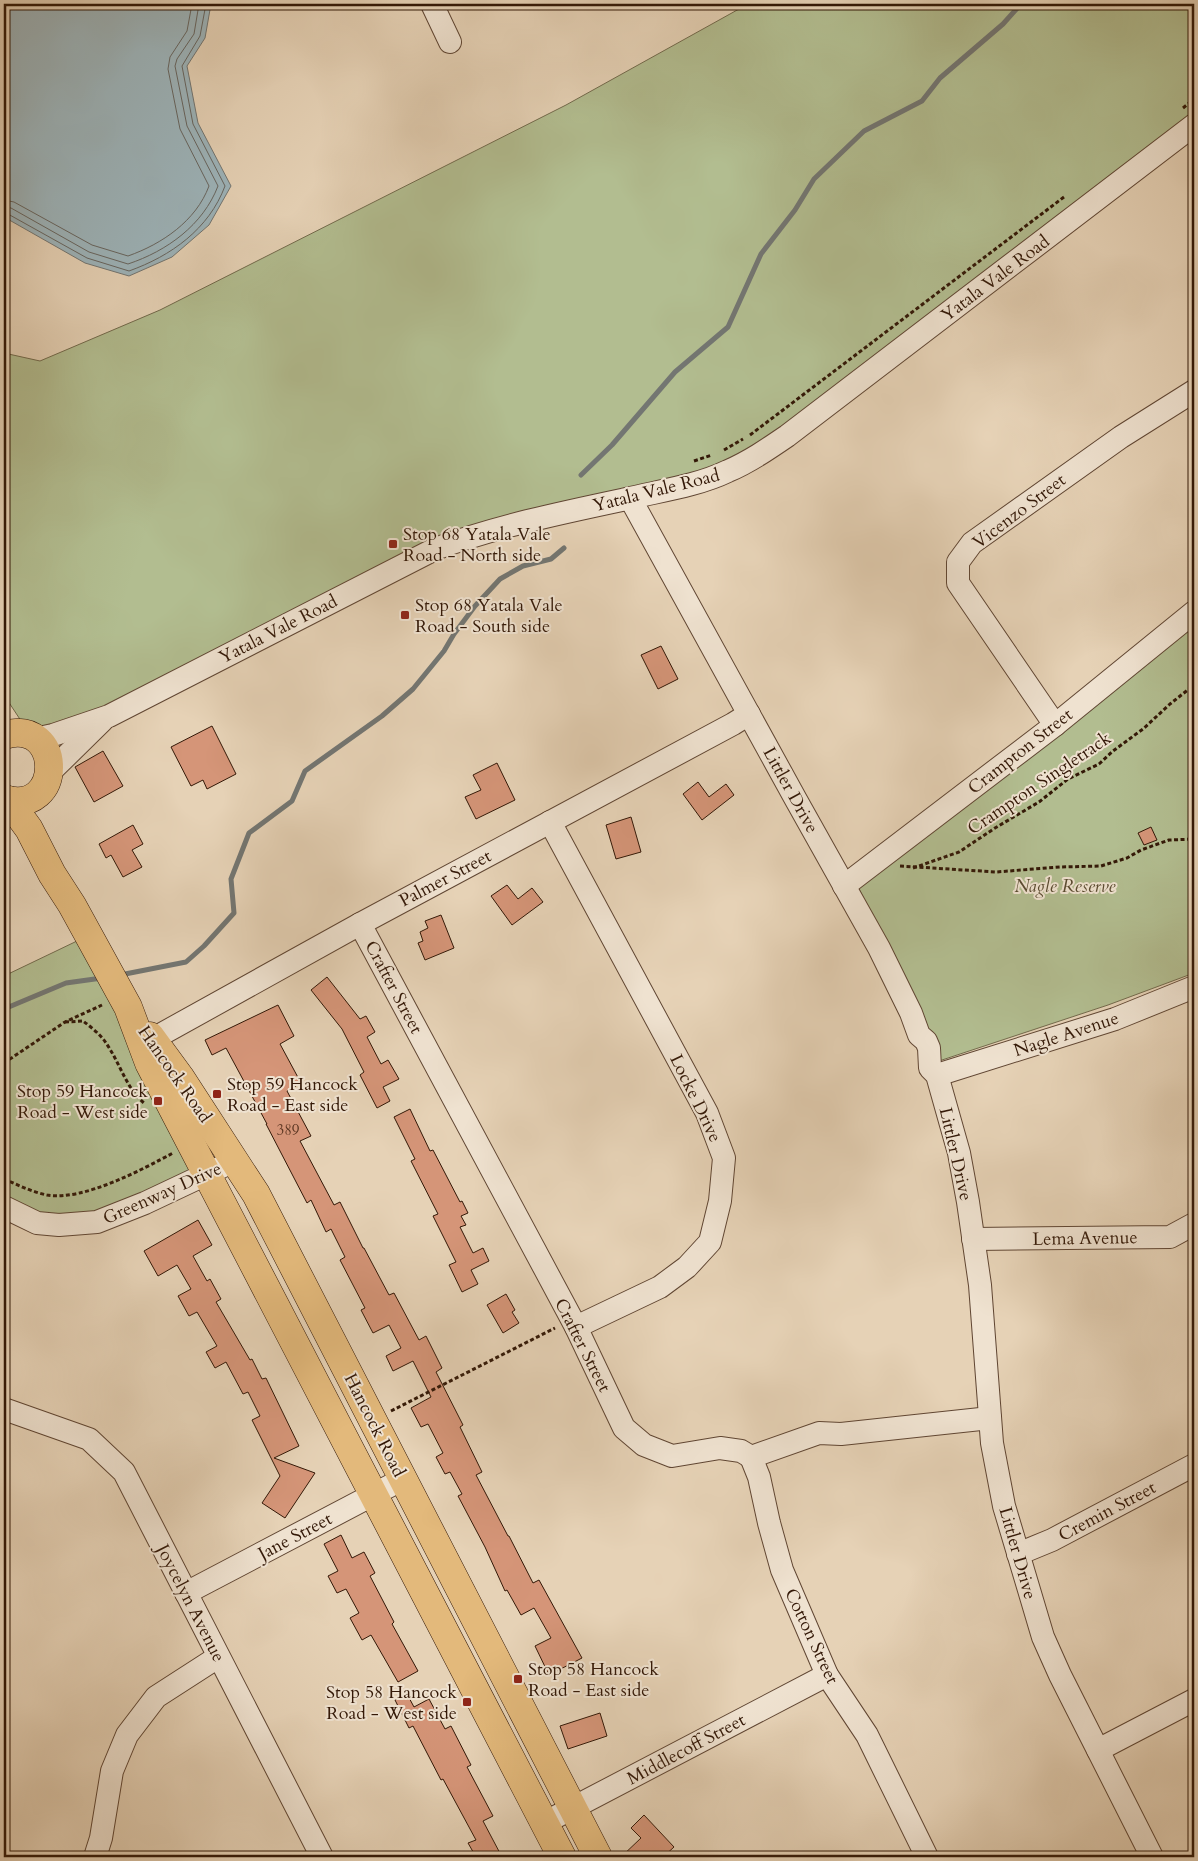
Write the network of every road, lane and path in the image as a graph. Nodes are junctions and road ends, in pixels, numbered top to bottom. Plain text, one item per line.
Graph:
1 (432, 4) edge
2 (450, 42) dead end
3 (1194, 99) edge
4 (1186, 118) edge
5 (1070, 193) dead end
6 (1194, 391) edge
7 (692, 462) dead end
8 (630, 498) junction
9 (1194, 612) edge
10 (1194, 686) edge
11 (749, 714) junction
12 (109, 716) junction
13 (1055, 725) junction
14 (16, 730) edge
15 (45, 781) junction
16 (6, 799) edge
17 (550, 822) junction
18 (1194, 839) edge
19 (882, 858) junction
20 (913, 868) junction
21 (844, 886) junction
22 (72, 905) junction
23 (360, 924) junction
24 (1194, 987) edge
25 (118, 989) junction
26 (65, 1022) junction
27 (147, 1042) junction
28 (4, 1063) edge
29 (937, 1075) junction
30 (169, 1101) junction
31 (192, 1144) junction
32 (234, 1161) junction
33 (207, 1174) junction
34 (4, 1179) edge
35 (4, 1207) edge
36 (1194, 1224) edge
37 (974, 1239) junction
38 (574, 1324) junction
39 (4, 1409) edge
40 (389, 1412) dead end
41 (990, 1418) junction
42 (750, 1458) junction
43 (1194, 1465) edge
44 (403, 1479) junction
45 (374, 1494) junction
46 (1018, 1554) junction
47 (186, 1593) junction
48 (218, 1658) junction
49 (827, 1675) junction
50 (1194, 1700) edge
51 (1098, 1750) junction
52 (572, 1808) junction
53 (544, 1823) junction
54 (95, 1857) edge
55 (322, 1857) edge
56 (562, 1857) edge
57 (598, 1857) edge
58 (928, 1857) edge
59 (1152, 1857) edge

1 - 2 street
3 - 4 path
4 - 8 street, Yatala Vale Road
5 - 7 path
6 - 13 street, Vicenzo Street
8 - 11 street, Littler Drive
8 - 12 street, Yatala Vale Road
9 - 13 street, Crampton Street
10 - 20 path, Crampton Singletrack
11 - 17 street, Palmer Street
11 - 21 street, Littler Drive
12 - 14 street, Yatala Vale Road
12 - 15 street, Yatala Vale Road
13 - 19 street, Crampton Street
14 - 15 main road, Hancock Road
15 - 16 main road
15 - 22 main road, Hancock Road
16 - 22 main road, Hancock Road
17 - 23 street, Palmer Street
17 - 38 street, Locke Drive
18 - 20 path
19 - 20 path
19 - 21 street, Crampton Street
21 - 29 street, Littler Drive
22 - 25 main road, Hancock Road
23 - 27 street, Palmer Street
23 - 38 street, Crafter Street
24 - 29 street, Nagle Avenue
25 - 26 path
25 - 27 main road, Hancock Road
26 - 28 path
26 - 30 path
27 - 30 main road, Hancock Road
27 - 32 main road, Hancock Road
29 - 37 street, Littler Drive
30 - 31 main road, Hancock Road
31 - 33 main road, Hancock Road
31 - 34 path
32 - 33 street, Greenway Drive
32 - 44 main road, Hancock Road
33 - 35 street, Greenway Drive
33 - 45 main road, Hancock Road
36 - 37 street, Lema Avenue
37 - 41 street, Littler Drive
38 - 40 path
38 - 42 street, Crafter Street
39 - 47 street, Joycelyn Avenue
41 - 42 street
41 - 46 street, Littler Drive
42 - 49 street, Cotton Street
43 - 46 street, Cremin Street
44 - 45 street, Jane Street
44 - 52 main road, Hancock Road
45 - 47 street, Jane Street
45 - 53 main road, Hancock Road
46 - 51 street, Littler Drive
47 - 48 street, Joycelyn Avenue
48 - 54 street
48 - 55 street, Joycelyn Avenue
49 - 52 street, Middlecoff Street
49 - 58 street, Cotton Street
50 - 51 street
51 - 59 street, Littler Drive
52 - 53 street, Middlecoff Street
52 - 57 main road, Hancock Road
53 - 56 main road, Hancock Road

